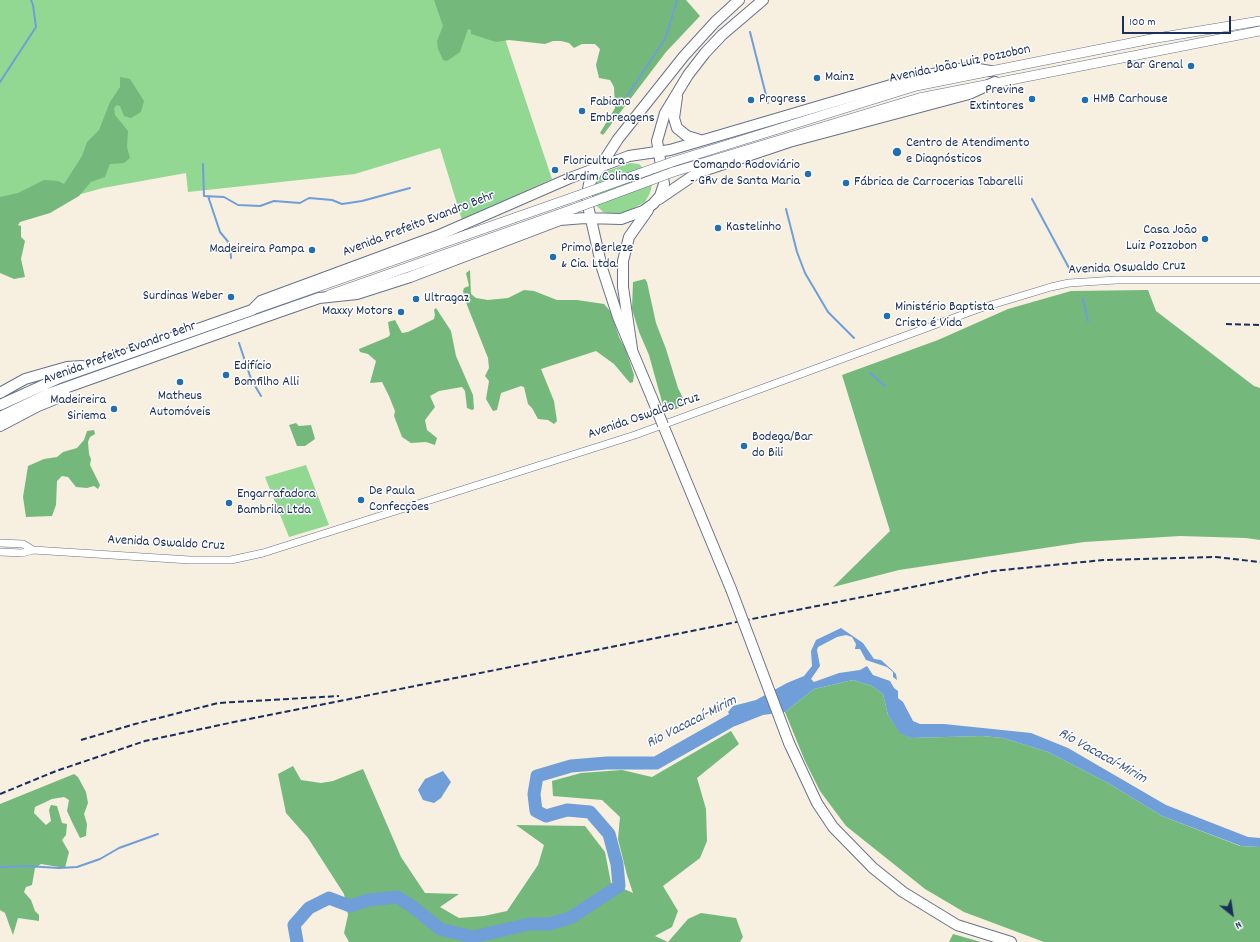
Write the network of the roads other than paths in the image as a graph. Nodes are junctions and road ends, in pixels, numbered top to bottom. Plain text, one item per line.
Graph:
1 (739, 0) edge
2 (763, 0) edge
3 (1260, 21) edge
4 (1260, 31) edge
5 (990, 71) junction
6 (994, 82) junction
7 (677, 93) junction
8 (700, 140) junction
9 (658, 152) junction
10 (598, 168) junction
11 (574, 196) joint
12 (652, 204) junction
13 (576, 208) joint
14 (591, 218) junction
15 (1260, 280) edge
16 (319, 298) junction
17 (252, 310) junction
18 (632, 349) junction
19 (94, 365) junction
20 (96, 378) junction
21 (0, 393) edge
22 (0, 405) edge
23 (0, 417) edge
24 (0, 426) edge
25 (0, 542) edge
26 (33, 550) junction
27 (0, 552) edge
28 (1011, 942) edge

1 - 10 highway
2 - 7 highway
3 - 5 main road, Avenida João Luiz Pozzobon
4 - 6 main road, Avenida João Luiz Pozzobon
5 - 8 highway
5 - 11 main road, Avenida João Luiz Pozzobon, bridge
6 - 12 highway
6 - 13 main road, Avenida João Luiz Pozzobon, bridge
7 - 8 highway
7 - 9 highway
8 - 9 highway
9 - 10 highway
9 - 12 highway
10 - 14 highway
10 - 17 highway, Avenida Prefeito Evandro Behr
11 - 17 main road, Avenida Prefeito Evandro Behr
12 - 14 highway
12 - 18 highway
13 - 16 main road, Avenida Prefeito Evandro Behr
14 - 16 highway, Avenida Prefeito Evandro Behr
14 - 18 highway
15 - 26 street, Avenida Oswaldo Cruz
16 - 20 highway, Avenida Prefeito Evandro Behr
17 - 19 highway, Avenida Prefeito Evandro Behr
18 - 28 highway, bridge
19 - 21 highway
19 - 22 highway, Avenida Prefeito Evandro Behr
20 - 23 highway, Avenida Prefeito Evandro Behr
20 - 24 highway
25 - 26 street, Avenida Oswaldo Cruz
26 - 27 street, Avenida Oswaldo Cruz

